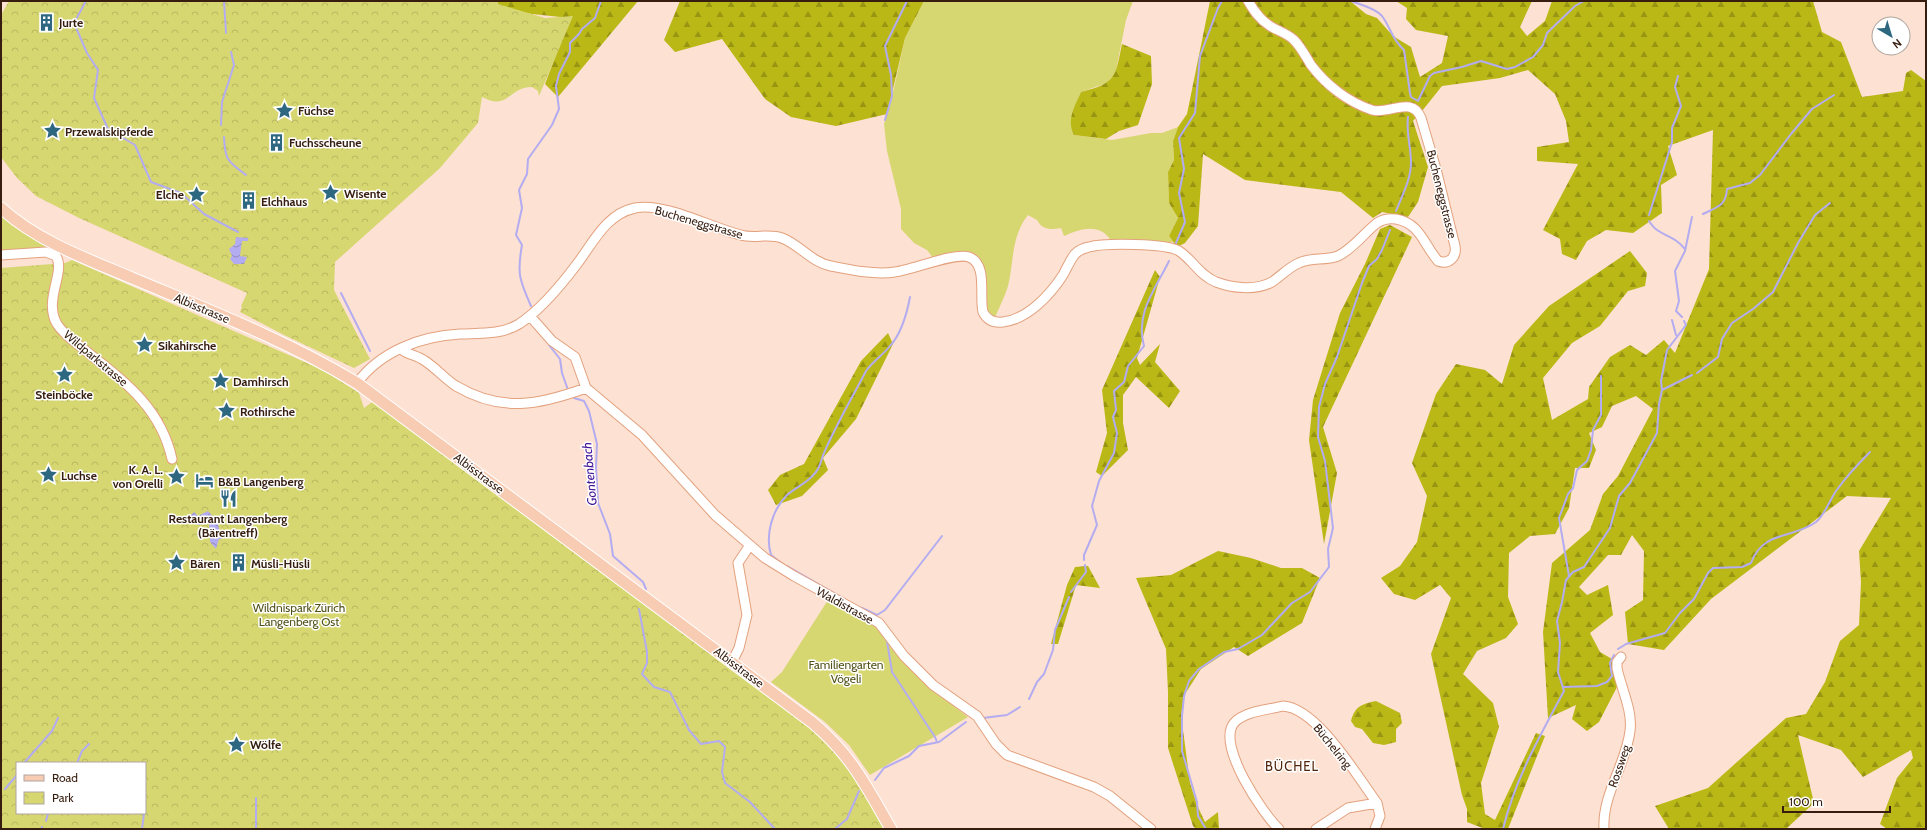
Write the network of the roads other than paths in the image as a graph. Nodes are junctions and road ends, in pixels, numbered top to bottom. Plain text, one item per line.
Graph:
1 (1248, 1) edge
2 (1, 208) edge
3 (1, 255) edge
4 (530, 316) junction
5 (401, 349) junction
6 (357, 383) junction
7 (586, 388) junction
8 (172, 459) dead end
9 (750, 545) junction
10 (1621, 657) dead end
11 (732, 662) junction
12 (1377, 803) junction
13 (891, 829) edge
14 (1151, 829) edge
15 (1279, 829) edge
16 (1316, 829) edge
17 (1375, 829) edge
18 (1604, 829) edge

1 - 4 street, Bucheneggstrasse
2 - 6 main road, Albisstrasse
3 - 8 street, Wildparkstrasse
4 - 5 street, Bucheneggstrasse
4 - 7 street
5 - 6 street, Bucheneggstrasse
5 - 7 street
6 - 11 main road, Albisstrasse
7 - 9 street, Waldistrasse
9 - 11 street
9 - 14 street, Waldistrasse
10 - 18 street, Rossweg
11 - 13 main road, Albisstrasse
12 - 15 street, Büchelring
12 - 16 street
12 - 17 street

